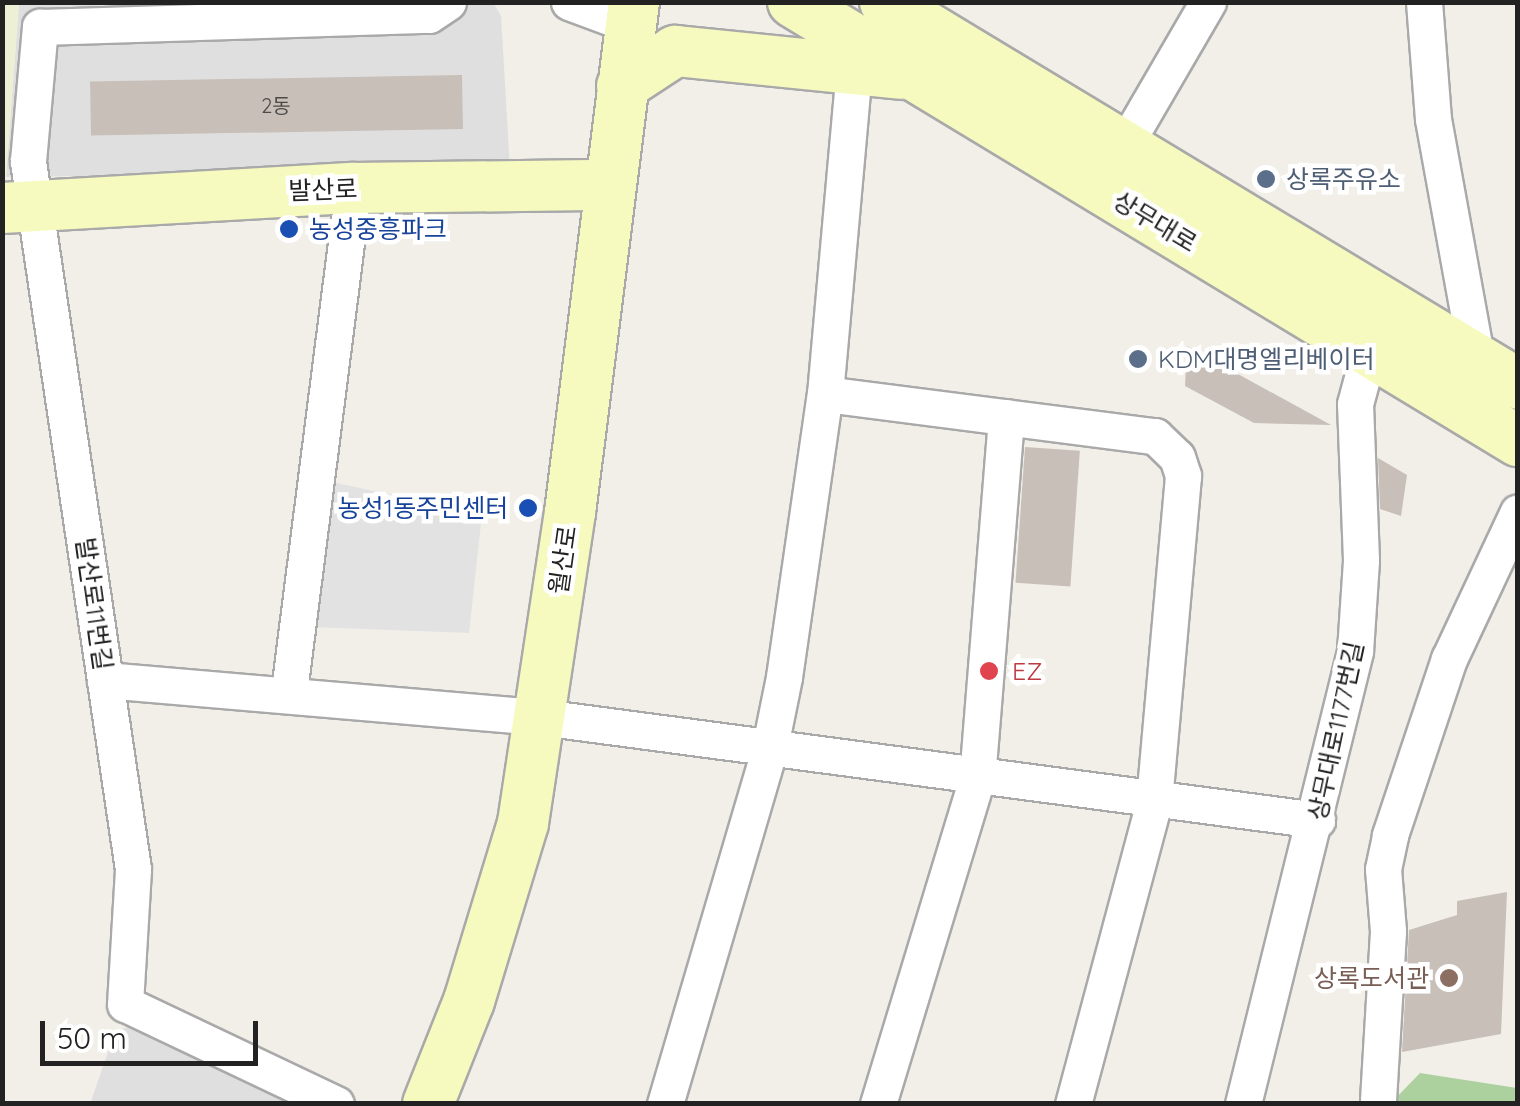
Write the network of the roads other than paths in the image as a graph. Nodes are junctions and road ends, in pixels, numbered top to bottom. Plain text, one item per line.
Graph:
1 (448, 2) edge
2 (569, 2) edge
3 (793, 2) edge
4 (885, 2) edge
5 (939, 2) edge
6 (1208, 2) edge
7 (1424, 2) edge
8 (626, 10) edge
9 (986, 68) junction
10 (854, 70) junction
11 (914, 75) junction
12 (622, 86) junction
13 (1123, 148) junction
14 (610, 185) junction
15 (353, 188) junction
16 (20, 206) edge
17 (1369, 352) junction
18 (1498, 373) edge
19 (825, 394) junction
20 (1006, 417) junction
21 (1518, 441) edge
22 (1518, 512) edge
23 (105, 680) junction
24 (289, 691) junction
25 (541, 717) junction
26 (768, 751) junction
27 (977, 779) junction
28 (1154, 802) junction
29 (1317, 820) junction
30 (1378, 1100) dead end
31 (336, 1104) edge
32 (428, 1104) edge
33 (664, 1104) edge
34 (878, 1104) edge
35 (1073, 1104) edge
36 (1243, 1104) edge

1 - 16 street
2 - 8 street
3 - 11 street, 상무대로
4 - 9 street, 상무대로
5 - 9 street
6 - 13 street
7 - 18 street
8 - 12 street, 월산로
9 - 13 street, 상무대로
10 - 11 street
10 - 12 street
10 - 19 street
11 - 17 street, 상무대로
12 - 14 street, 월산로
13 - 18 street, 상무대로
14 - 15 street, 발산로
14 - 25 street, 월산로
15 - 16 street, 발산로
15 - 24 street
16 - 23 street, 발산로11번길
17 - 21 street, 상무대로
17 - 29 street, 상무대로1177번길
19 - 20 street
19 - 26 street
20 - 27 street
20 - 28 street
22 - 30 street
23 - 24 street
23 - 31 street, 발산로11번길
24 - 25 street
25 - 26 street
25 - 32 street, 월산로
26 - 27 street
26 - 33 street
27 - 28 street
27 - 34 street
28 - 29 street
28 - 35 street
29 - 36 street, 상무대로1177번길

